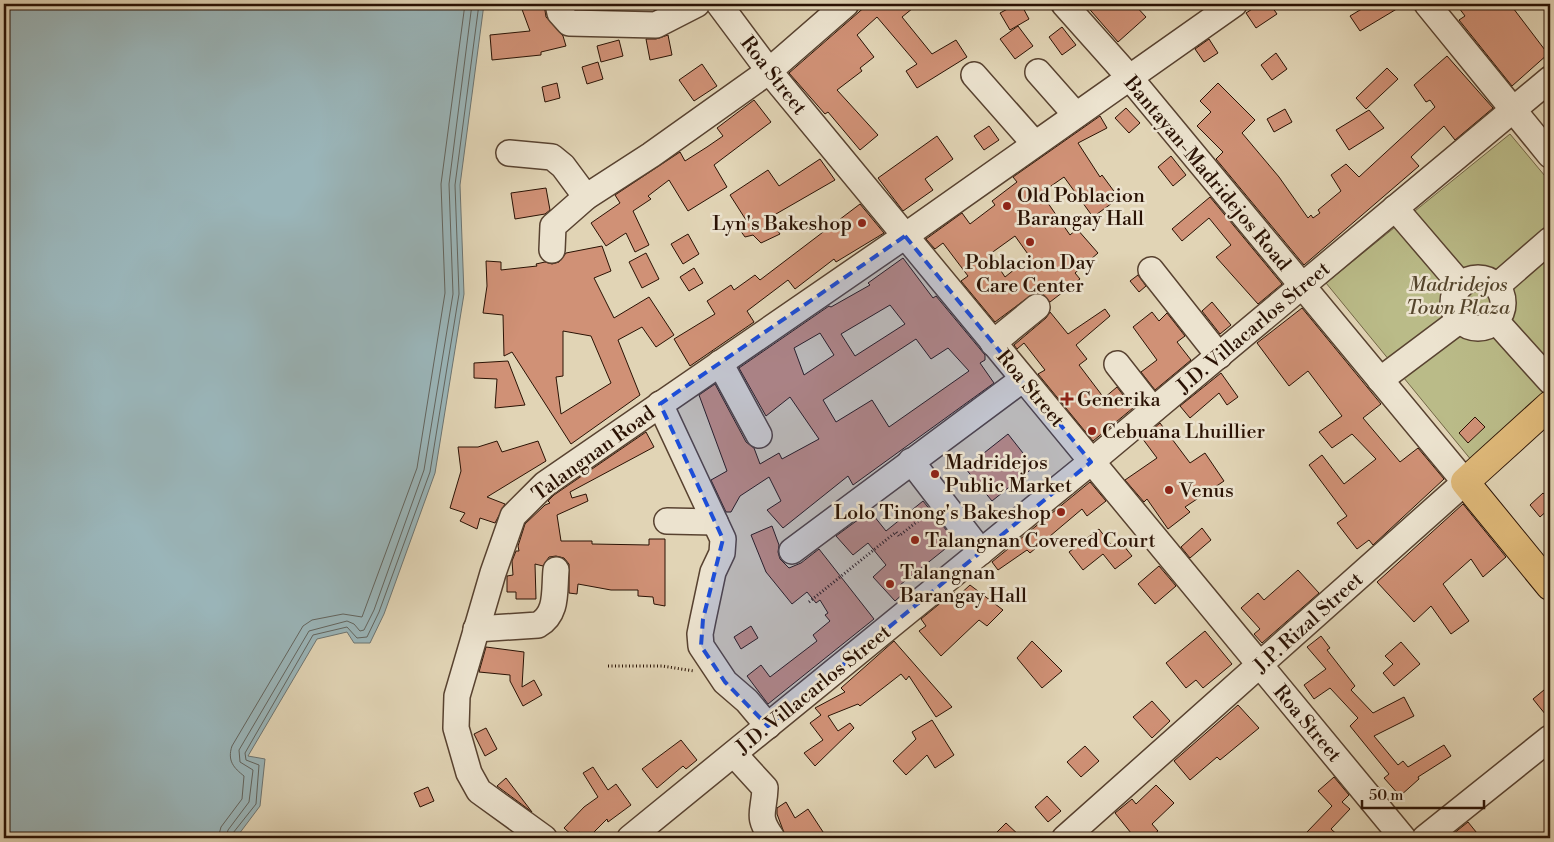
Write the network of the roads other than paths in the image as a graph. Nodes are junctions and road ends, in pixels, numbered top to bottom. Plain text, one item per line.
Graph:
1 (558, 4) edge
2 (697, 4) edge
3 (720, 4) edge
4 (846, 4) edge
5 (1064, 4) edge
6 (1234, 4) edge
7 (1427, 4) edge
8 (769, 71) junction
9 (1038, 72) dead end
10 (974, 75) dead end
11 (1130, 78) junction
12 (1550, 79) edge
13 (1513, 110) junction
14 (1076, 115) junction
15 (1036, 144) junction
16 (509, 153) dead end
17 (1550, 155) edge
18 (586, 197) junction
19 (1395, 208) junction
20 (905, 236) junction
21 (1550, 240) edge
22 (552, 250) dead end
23 (1151, 270) dead end
24 (1461, 285) junction
25 (1302, 286) junction
26 (1497, 286) junction
27 (1037, 307) dead end
28 (1460, 320) junction
29 (1496, 321) junction
30 (993, 343) junction
31 (1219, 356) junction
32 (720, 363) junction
33 (1117, 364) dead end
34 (1023, 379) junction
35 (1380, 380) junction
36 (1550, 381) edge
37 (660, 404) junction
38 (1550, 405) edge
39 (1153, 410) junction
40 (758, 435) dead end
41 (911, 461) junction
42 (1092, 462) junction
43 (1464, 482) junction
44 (667, 521) dead end
45 (715, 522) junction
46 (792, 551) dead end
47 (981, 552) junction
48 (556, 570) dead end
49 (1550, 586) edge
50 (476, 629) junction
51 (1260, 666) junction
52 (768, 726) junction
53 (1550, 738) edge
54 (734, 754) junction
55 (544, 838) edge
56 (630, 838) edge
57 (772, 838) edge
58 (1064, 838) edge
59 (1403, 838) edge
60 (1425, 838) edge

1 - 2 street
3 - 8 street, Roa Street
4 - 8 street
5 - 11 street, Bantayan-Madridejos Road
6 - 11 street, Talangnan Road
7 - 13 street
8 - 18 street
8 - 20 street, Roa Street
9 - 14 street
10 - 15 street
11 - 14 street, Talangnan Road
11 - 25 street, Bantayan-Madridejos Road
12 - 13 street, J.D. Villacarlos Street
13 - 17 street
13 - 19 street, J.D. Villacarlos Street
14 - 15 street, Talangnan Road
15 - 20 street, Talangnan Road
16 - 18 street
18 - 22 street
19 - 24 street
19 - 25 street, J.D. Villacarlos Street
20 - 30 street, Roa Street
20 - 32 street, Talangnan Road
21 - 26 street
23 - 31 street
24 - 26 street
24 - 28 street
25 - 31 street, J.D. Villacarlos Street
25 - 35 street, Bantayan-Madridejos Road
26 - 29 street
27 - 30 street
28 - 29 street
28 - 35 street
29 - 36 street
30 - 34 street, Roa Street
31 - 39 street, J.D. Villacarlos Street
32 - 37 street, Talangnan Road
32 - 40 street
33 - 39 street
34 - 41 street
34 - 42 street, Roa Street
35 - 43 street, Bantayan-Madridejos Road
37 - 45 street
37 - 50 street, Talangnan Road
38 - 43 main road, J.P. Rizal Street
39 - 42 street, J.D. Villacarlos Street
41 - 46 street
41 - 47 street
42 - 47 street, J.D. Villacarlos Street
42 - 51 street, Roa Street
43 - 49 main road
43 - 51 street, J.P. Rizal Street
44 - 45 street
45 - 52 street
47 - 52 street, J.D. Villacarlos Street
48 - 50 street
50 - 55 street, Talangnan Road
51 - 58 street, J.P. Rizal Street
51 - 59 street, Roa Street
52 - 54 street, J.D. Villacarlos Street
53 - 60 street
54 - 56 street, J.D. Villacarlos Street
54 - 57 street

